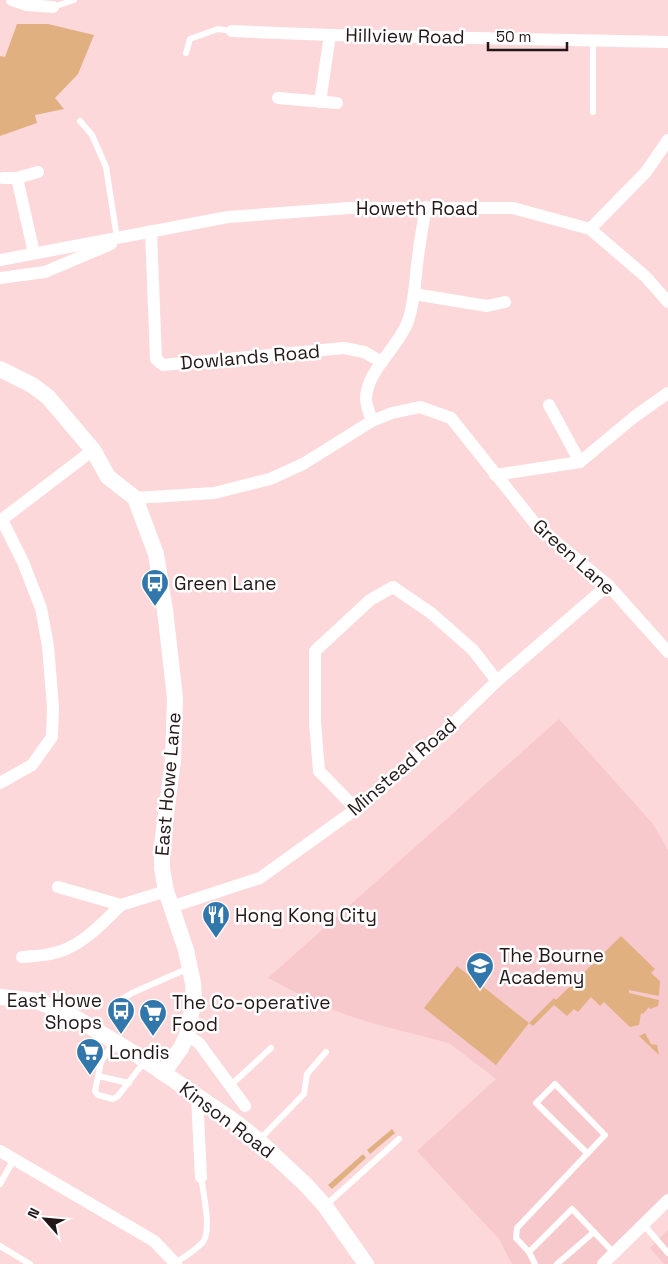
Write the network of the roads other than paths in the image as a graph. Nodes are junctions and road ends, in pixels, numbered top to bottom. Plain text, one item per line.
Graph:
1 (12, 0) edge
2 (74, 0) edge
3 (53, 8) joint
4 (232, 31) joint
5 (330, 35) junction
6 (593, 41) junction
7 (668, 42) edge
8 (186, 53) dead end
9 (278, 98) dead end
10 (320, 102) junction
11 (337, 103) dead end
12 (593, 112) dead end
13 (80, 122) dead end
14 (668, 140) edge
15 (38, 172) dead end
16 (2, 178) dead end
17 (17, 178) junction
18 (426, 207) junction
19 (590, 229) junction
20 (151, 231) junction
21 (136, 234) junction
22 (116, 238) junction
23 (34, 253) junction
24 (0, 260) edge
25 (0, 278) edge
26 (414, 294) junction
27 (505, 302) dead end
28 (668, 302) edge
29 (382, 362) junction
30 (0, 369) edge
31 (668, 393) edge
32 (549, 405) dead end
33 (372, 421) junction
34 (93, 450) junction
35 (580, 462) junction
36 (496, 475) junction
37 (135, 498) junction
38 (1, 521) edge
39 (608, 585) junction
40 (668, 652) edge
41 (497, 681) junction
42 (0, 783) edge
43 (356, 809) junction
44 (58, 887) dead end
45 (168, 899) junction
46 (121, 905) junction
47 (22, 956) dead end
48 (190, 967) junction
49 (0, 997) edge
50 (114, 1012) dead end
51 (187, 1035) junction
52 (114, 1040) junction
53 (271, 1048) dead end
54 (326, 1052) dead end
55 (145, 1060) junction
56 (163, 1073) junction
57 (98, 1076) junction
58 (128, 1083) junction
59 (231, 1086) junction
60 (198, 1096) junction
61 (245, 1106) dead end
62 (399, 1139) dead end
63 (258, 1140) junction
64 (0, 1151) edge
65 (587, 1153) junction
66 (14, 1159) junction
67 (201, 1177) joint
68 (0, 1184) edge
69 (668, 1200) edge
70 (325, 1206) junction
71 (644, 1225) junction
72 (594, 1232) junction
73 (0, 1246) edge
74 (529, 1252) junction
75 (614, 1253) junction
76 (668, 1253) edge
77 (175, 1263) edge
78 (30, 1264) edge
79 (366, 1264) edge
80 (535, 1264) edge
81 (557, 1264) edge
82 (602, 1264) edge

1 - 3 street
2 - 3 lane
4 - 5 street, Hillview Road
4 - 8 lane
5 - 6 street, Hillview Road
5 - 10 street
6 - 7 street, Hillview Road
6 - 12 lane
9 - 10 street
10 - 11 street
13 - 22 lane
14 - 19 street
15 - 17 street
16 - 17 street
17 - 23 street
18 - 19 street, Howeth Road
18 - 20 street, Howeth Road
18 - 26 street
19 - 28 street, Howeth Road
20 - 21 street, Howeth Road
20 - 29 street, Dowlands Road
21 - 22 street, Howeth Road
21 - 25 street, Howeth Road
22 - 23 street, Howeth Road
23 - 24 street, Howeth Road
26 - 27 street
26 - 29 street
29 - 33 street
30 - 34 street
31 - 35 street
32 - 35 street
33 - 36 street, Green Lane
33 - 37 street, Green Lane
34 - 37 street
34 - 38 street
35 - 36 street
36 - 39 street, Green Lane
37 - 45 street, East Howe Lane
38 - 42 street
39 - 40 street, Green Lane
39 - 41 street, Minstead Road
41 - 43 street, Minstead Road
41 - 43 street
43 - 45 street, Minstead Road
44 - 46 street
45 - 46 street, Minstead Road
45 - 48 street, East Howe Lane
46 - 47 street
48 - 50 lane
48 - 51 street, East Howe Lane
49 - 52 street, Kinson Road
51 - 56 street, East Howe Lane
51 - 59 street
52 - 55 street, Kinson Road
52 - 57 lane
53 - 59 lane
54 - 63 lane
55 - 56 street, Kinson Road
55 - 58 lane
56 - 60 street, Kinson Road
57 - 58 lane
57 - 58 lane
59 - 61 street
60 - 63 street, Kinson Road
60 - 67 street
62 - 70 lane
63 - 70 street, Kinson Road
64 - 66 street
65 - 65 lane
65 - 74 lane
66 - 68 lane
66 - 77 street
67 - 77 lane
69 - 71 street
70 - 79 street, Kinson Road
71 - 75 street
71 - 76 lane
72 - 74 lane
72 - 75 lane
72 - 81 lane
73 - 78 lane
74 - 80 lane
75 - 82 street

